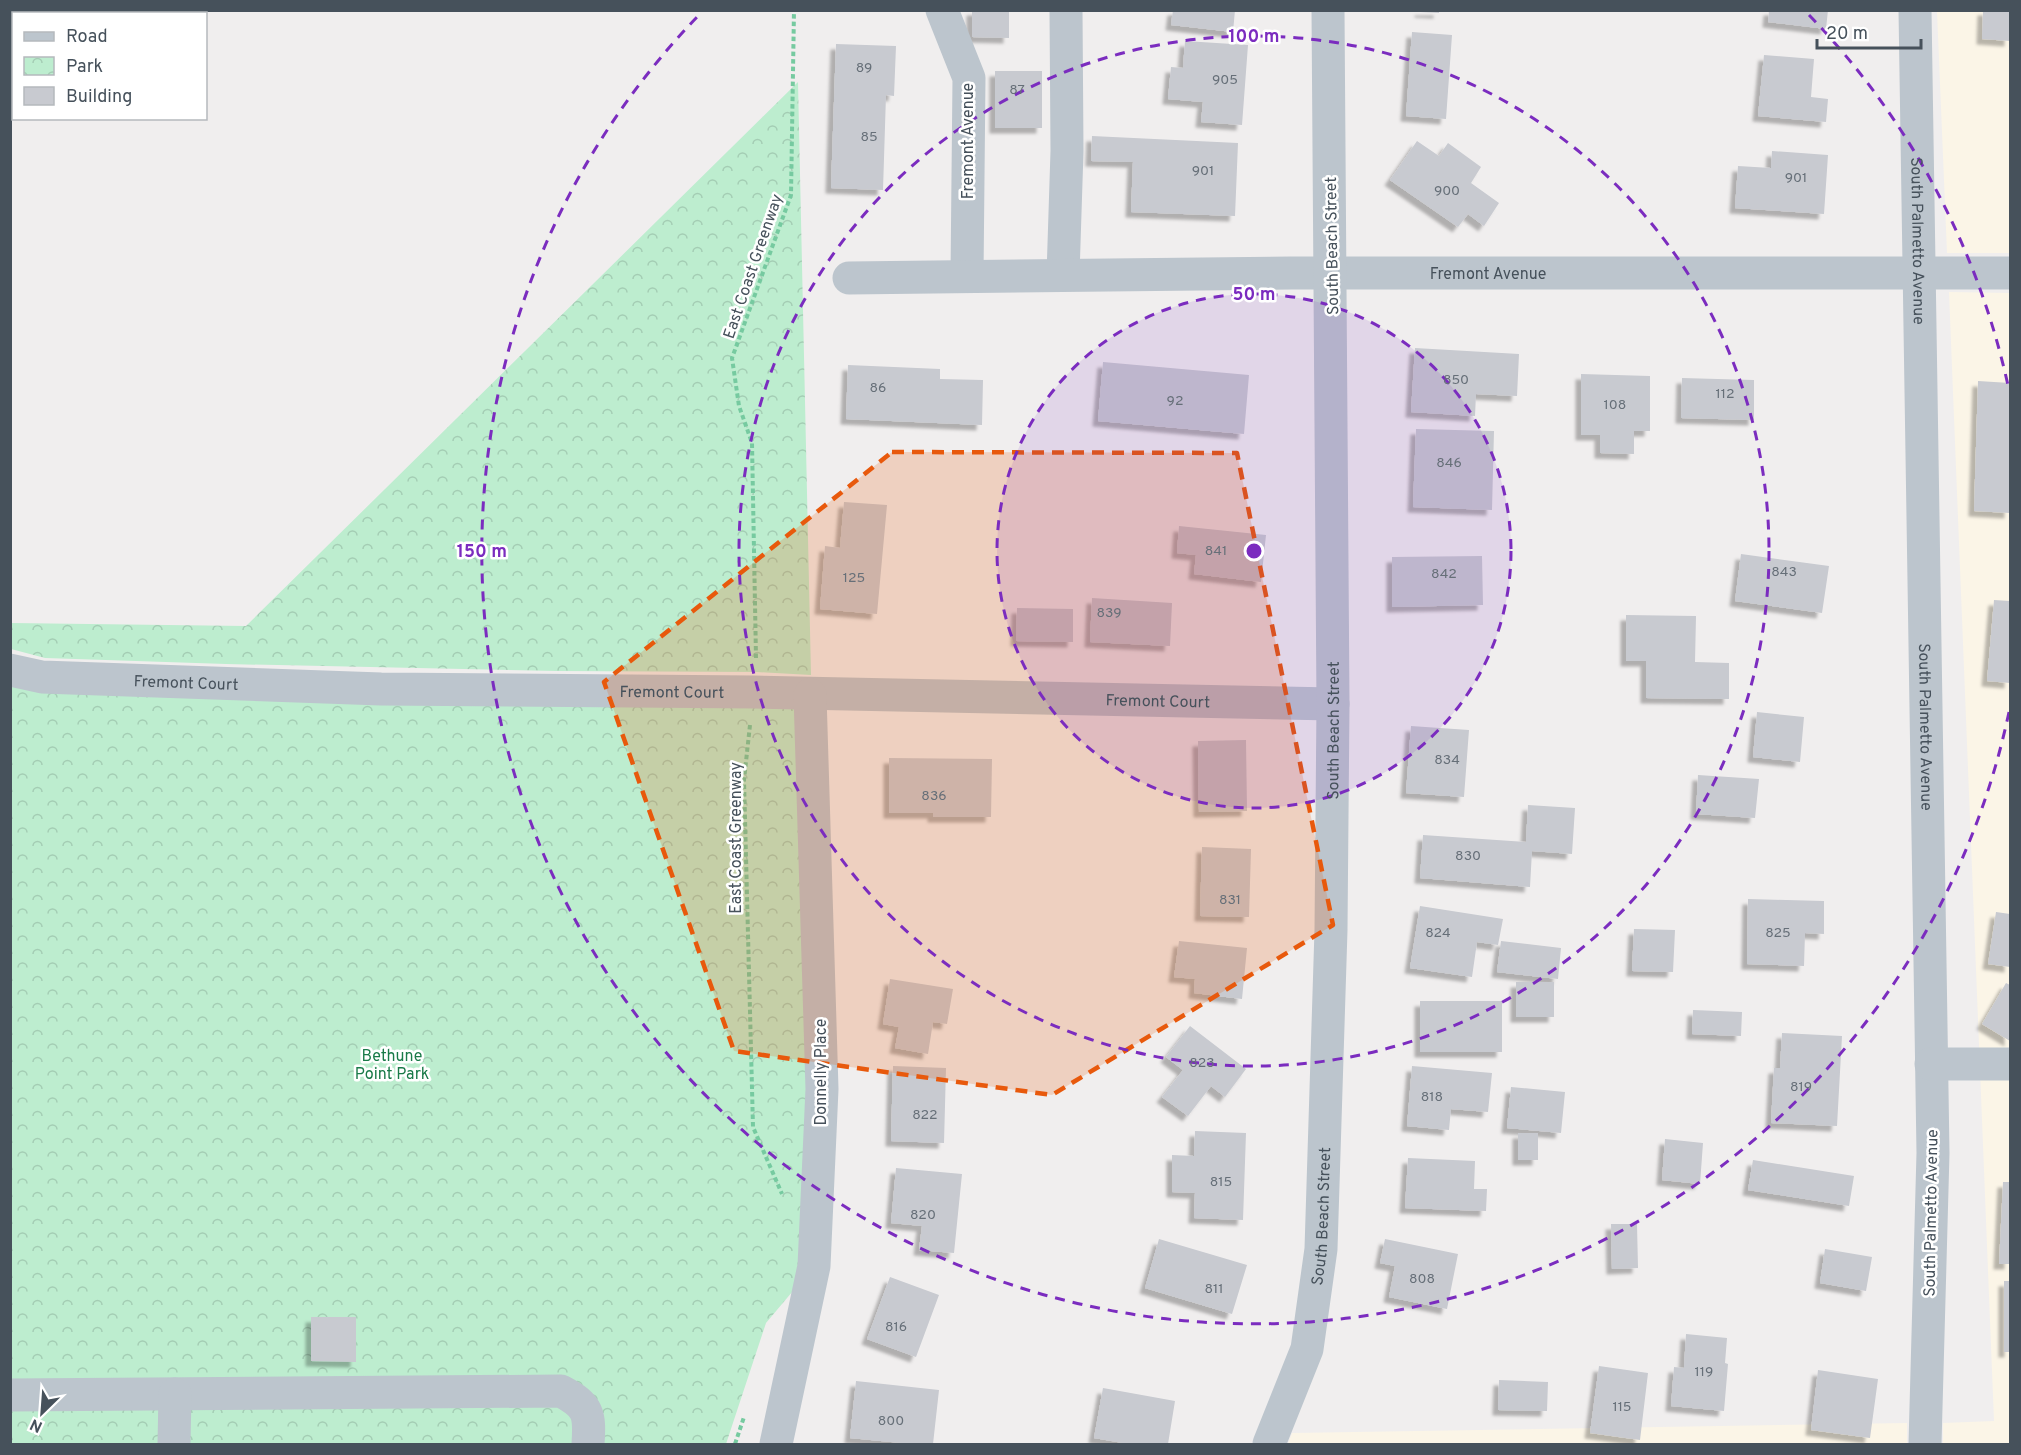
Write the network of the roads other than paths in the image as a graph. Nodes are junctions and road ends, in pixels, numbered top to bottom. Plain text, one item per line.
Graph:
1 (942, 10) edge
2 (1066, 10) edge
3 (1328, 10) edge
4 (1915, 10) edge
5 (1332, 273) junction
6 (1919, 273) junction
7 (2010, 273) edge
8 (1063, 275) junction
9 (967, 276) junction
10 (849, 278) dead end
11 (10, 670) edge
12 (810, 694) junction
13 (1333, 704) junction
14 (1931, 1064) junction
15 (2010, 1064) edge
16 (175, 1394) junction
17 (10, 1395) edge
18 (174, 1444) edge
19 (588, 1444) edge
20 (776, 1444) edge
21 (1269, 1444) edge
22 (1925, 1444) edge

1 - 9 street, Fremont Avenue
2 - 8 street
3 - 5 street, South Beach Street
4 - 6 street, South Palmetto Avenue
5 - 6 street, Fremont Avenue
5 - 8 street, Fremont Avenue
5 - 13 street, South Beach Street
6 - 7 street, Fremont Avenue
6 - 14 street, South Palmetto Avenue
8 - 9 street, Fremont Avenue
9 - 10 street, Fremont Avenue
11 - 12 street, Fremont Court
12 - 13 street, Fremont Court
12 - 20 street, Donnelly Place
13 - 21 street, South Beach Street
14 - 15 street
14 - 22 street, South Palmetto Avenue
16 - 17 street
16 - 18 street
16 - 19 street

